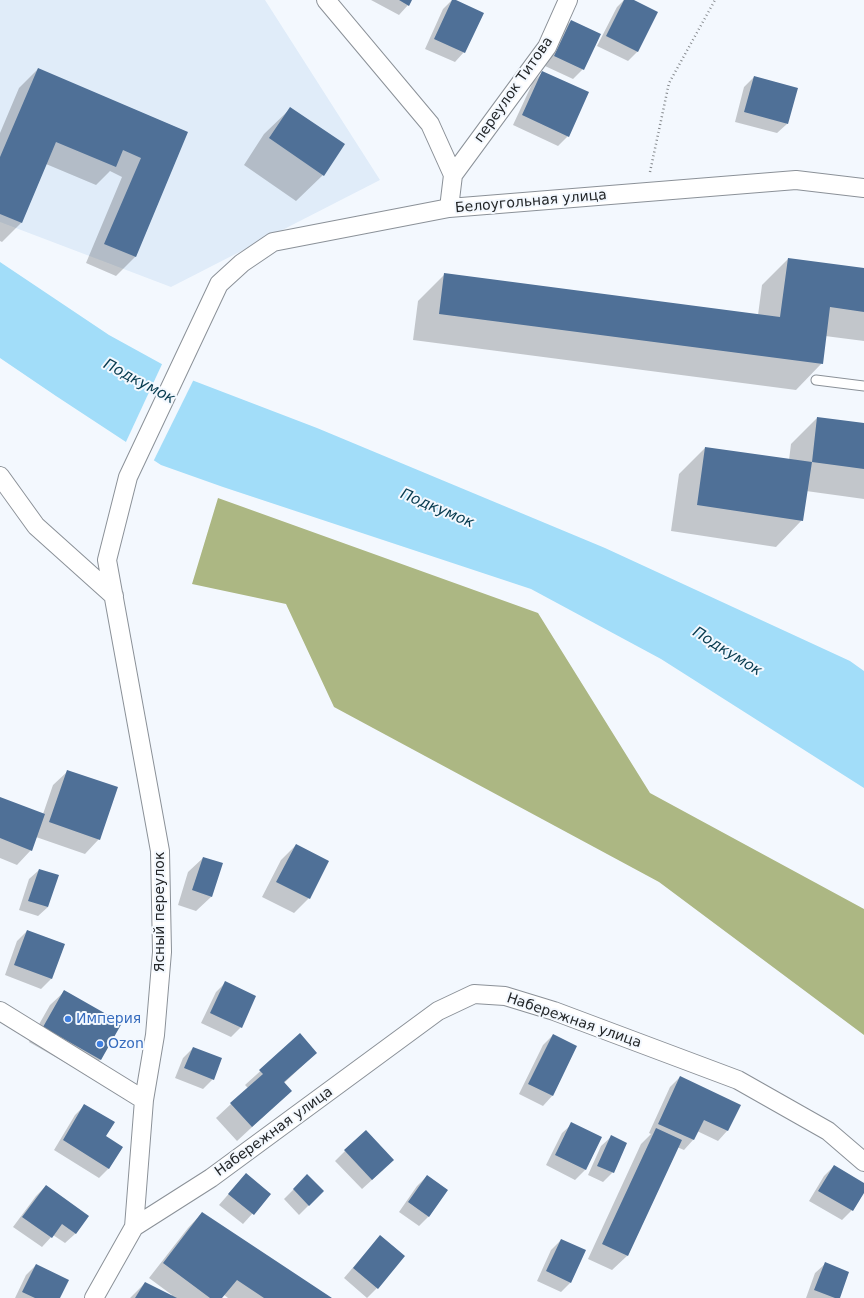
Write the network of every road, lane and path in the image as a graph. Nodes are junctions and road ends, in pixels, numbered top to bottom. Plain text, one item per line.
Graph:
1 (326, 0) edge
2 (568, 0) edge
3 (715, 0) edge
4 (453, 175) junction
5 (864, 188) edge
6 (645, 192) junction
7 (449, 208) junction
8 (816, 380) dead end
9 (864, 386) edge
10 (0, 476) edge
11 (114, 596) junction
12 (0, 1011) edge
13 (144, 1100) junction
14 (864, 1162) edge
15 (134, 1227) junction
16 (94, 1298) edge

1 - 4 street
2 - 4 street, переулок Титова
3 - 6 path
4 - 7 street, Белоугольная улица
5 - 6 street, Белоугольная улица
6 - 7 street, Белоугольная улица
7 - 11 street, Ясный переулок
8 - 9 lane
10 - 11 street
11 - 13 street, Ясный переулок
12 - 13 street
13 - 15 street, Ясный переулок
14 - 15 street, Набережная улица
15 - 16 street, Ясный переулок

